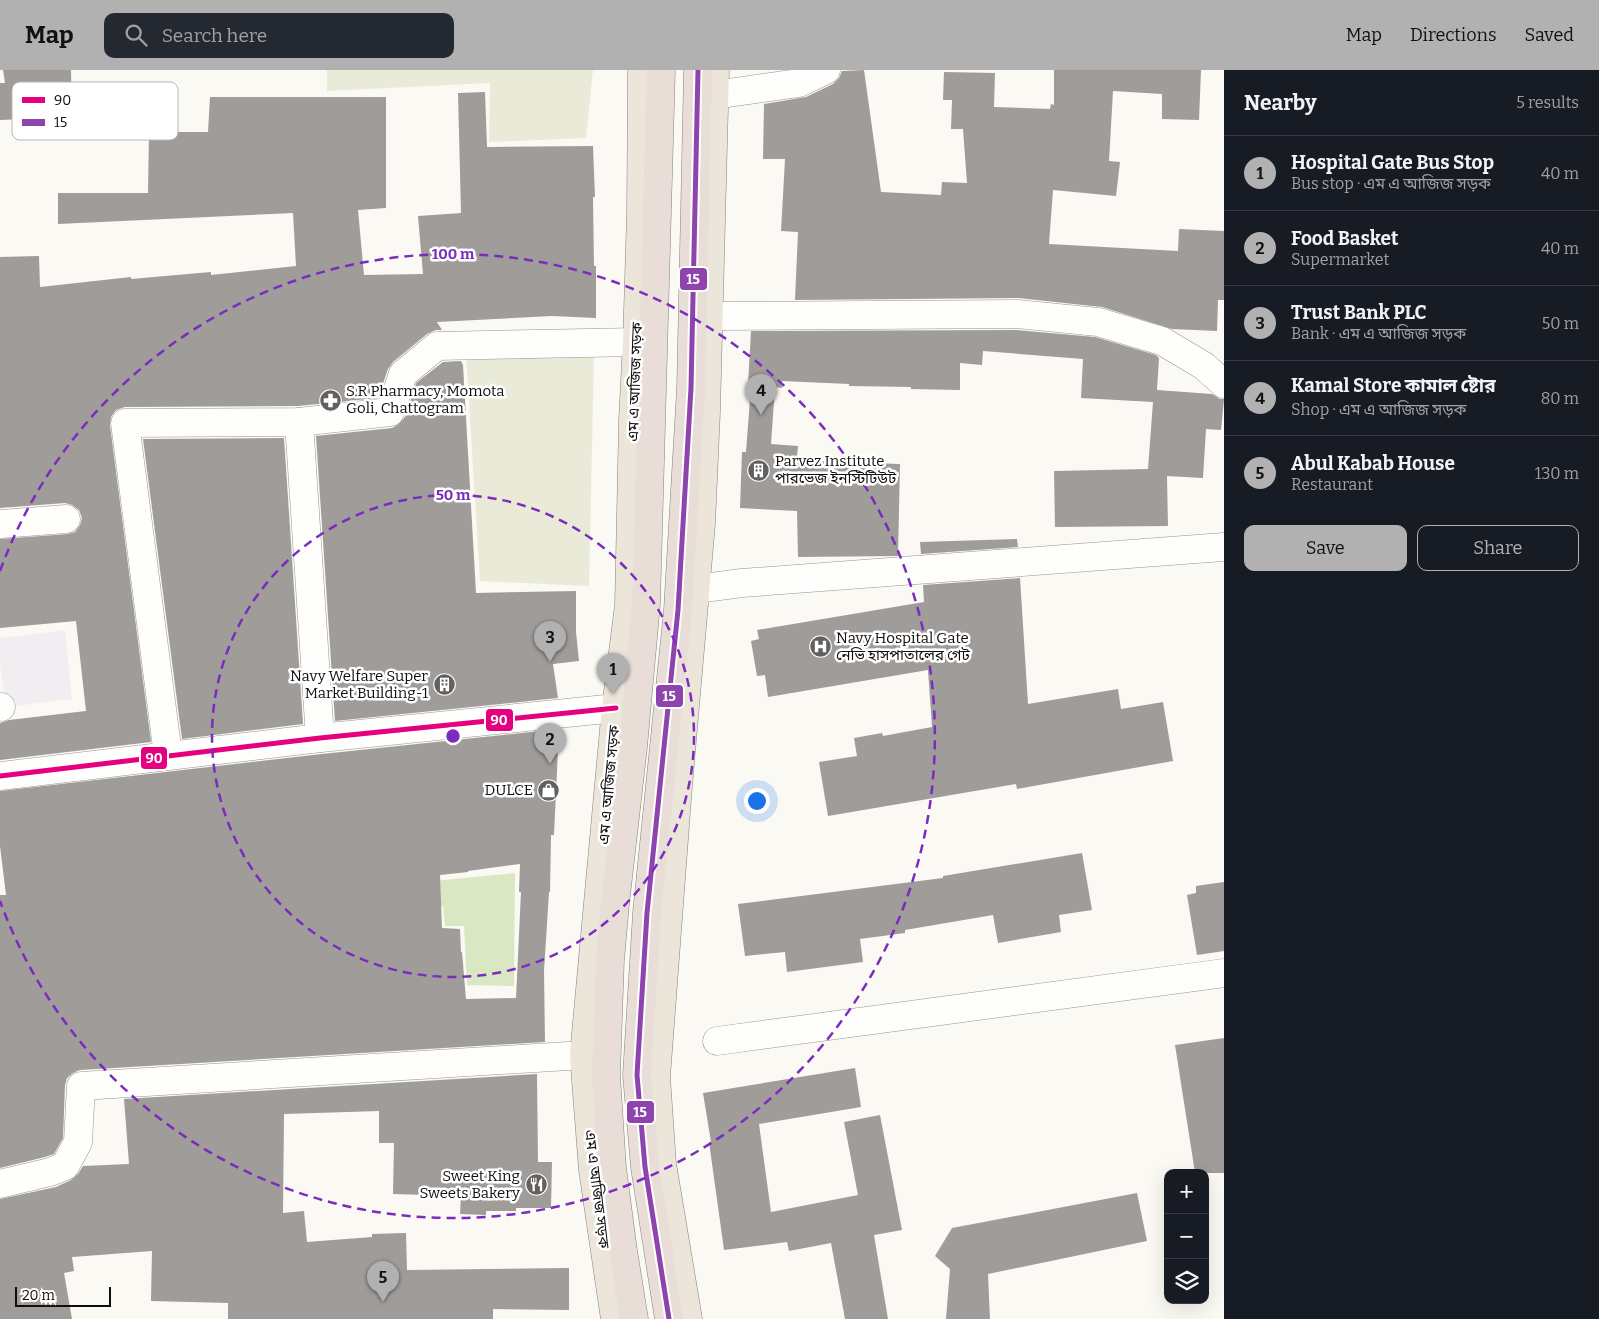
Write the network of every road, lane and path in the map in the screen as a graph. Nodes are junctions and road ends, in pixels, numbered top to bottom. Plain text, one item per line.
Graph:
1 (642, 70) edge
2 (661, 70) edge
3 (698, 70) edge
4 (826, 70) edge
5 (714, 82) edge
6 (709, 316) junction
7 (637, 342) junction
8 (1224, 384) edge
9 (298, 422) junction
10 (66, 518) dead end
11 (0, 524) edge
12 (1224, 547) edge
13 (696, 589) junction
14 (616, 708) junction
15 (320, 738) junction
16 (168, 755) junction
17 (0, 776) edge
18 (1224, 973) edge
19 (717, 1041) dead end
20 (584, 1055) junction
21 (0, 1184) edge
22 (615, 1319) edge
23 (634, 1319) edge
24 (669, 1319) edge
25 (688, 1319) edge

1 - 7 main road, এম এ আজিজ সড়ক
2 - 23 highway
3 - 24 highway
4 - 5 street
5 - 6 main road
6 - 8 street
6 - 13 main road
7 - 9 street
7 - 14 main road, এম এ আজিজ সড়ক
9 - 15 street
9 - 16 street
10 - 11 street
12 - 13 street
13 - 25 main road
14 - 15 street
14 - 20 main road, এম এ আজিজ সড়ক
15 - 16 street
16 - 17 street
18 - 19 street
20 - 21 street
20 - 22 main road, এম এ আজিজ সড়ক

